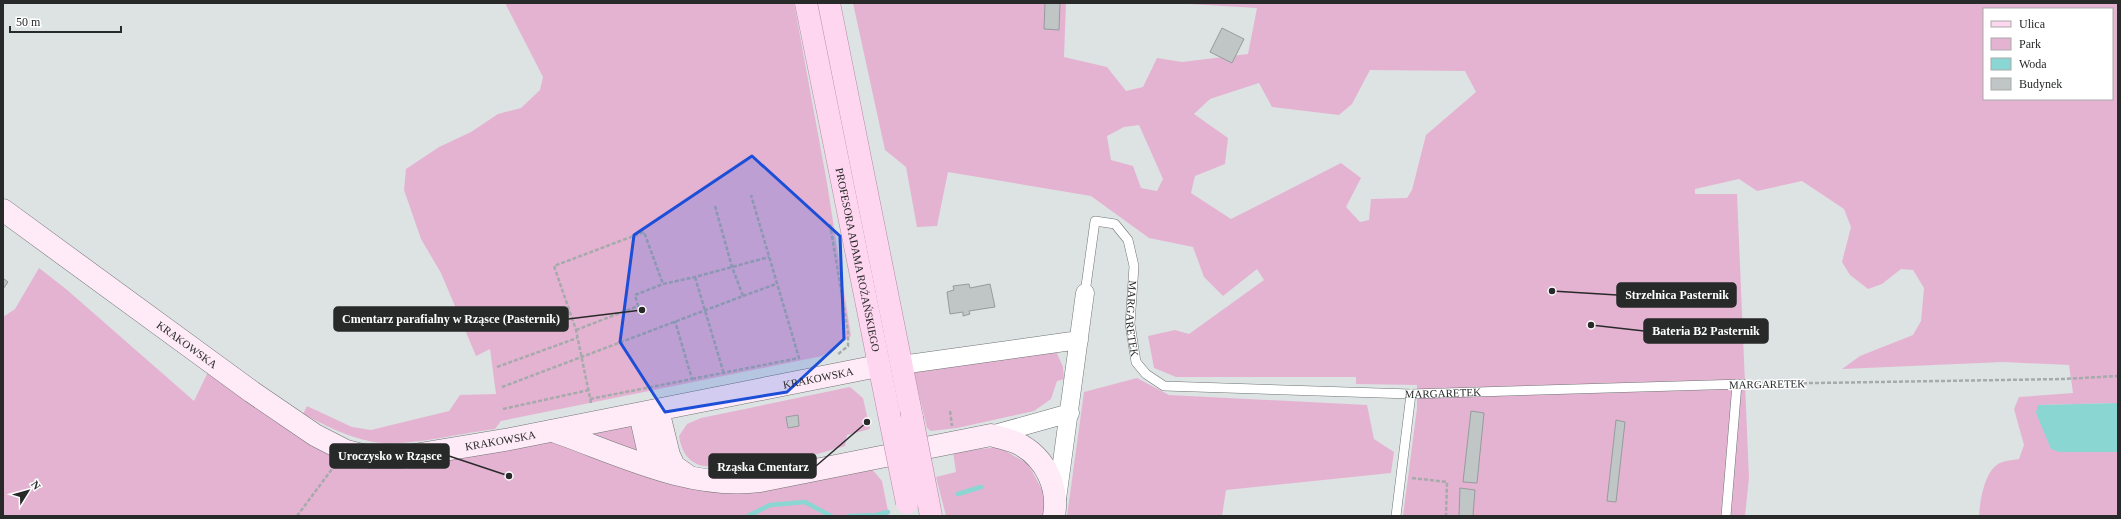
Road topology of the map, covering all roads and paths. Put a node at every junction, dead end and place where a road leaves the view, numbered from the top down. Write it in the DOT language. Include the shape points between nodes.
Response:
graph roads {
  1 [pos="806,3"];
  2 [pos="829,3"];
  3 [pos="752,195"];
  4 [pos="714,206"];
  5 [pos="3,210"];
  6 [pos="769,258"];
  7 [pos="732,267"];
  8 [pos="695,277"];
  9 [pos="663,284"];
  10 [pos="777,284"];
  11 [pos="1085,292"];
  12 [pos="743,296"];
  13 [pos="705,309"];
  14 [pos="675,321"];
  15 [pos="576,330"];
  16 [pos="577,338"];
  17 [pos="1079,340"];
  18 [pos="582,356"];
  19 [pos="901,365"];
  20 [pos="878,366"];
  21 [pos="497,367"];
  22 [pos="724,374"];
  23 [pos="2118,376"];
  24 [pos="692,379"];
  25 [pos="1740,384"];
  26 [pos="502,387"];
  27 [pos="589,390"];
  28 [pos="1411,394"];
  29 [pos="590,399"];
  30 [pos="591,403"];
  31 [pos="503,409"];
  32 [pos="950,411"];
  33 [pos="649,412"];
  34 [pos="1070,413"];
  35 [pos="552,430"];
  36 [pos="953,432"];
  37 [pos="991,435"];
  38 [pos="346,451"];
  39 [pos="657,468"];
  40 [pos="688,476"];
  41 [pos="1401,477"];
  42 [pos="930,508"];
  43 [pos="908,510"];
  44 [pos="1055,510"];
  45 [pos="297,516"];
  46 [pos="1396,516"];
  47 [pos="1446,516"];
  48 [pos="1726,516"];
  1 -- 20 [label="main road, PROFESORA ADAMA ROŻAŃSKIEGO"];
  2 -- 19 [label="main road, PROFESORA ADAMA ROŻAŃSKIEGO"];
  3 -- 6 [label="path"];
  4 -- 7 [label="path"];
  5 -- 38 [label="street, KRAKOWSKA" via="252,392 315,436"];
  6 -- 7 [label="path"];
  6 -- 10 [label="path"];
  7 -- 8 [label="path"];
  7 -- 12 [label="path"];
  8 -- 9 [label="path"];
  8 -- 13 [label="path"];
  9 -- 15 [label="path" via="635,295 638,306"];
  9 -- 15 [label="path" via="644,232 554,266"];
  10 -- 12 [label="path"];
  10 -- 22 [label="path" via="799,358"];
  11 -- 17 [label="street, MARGARETEK"];
  11 -- 28 [label="lane, MARGARETEK" via="1095,221 1115,224 1128,240 1134,266 1130,324 1136,362 1146,374 1164,386"];
  12 -- 13 [label="path"];
  13 -- 14 [label="path"];
  13 -- 22 [label="path"];
  14 -- 18 [label="path"];
  14 -- 24 [label="path"];
  15 -- 16 [label="path"];
  16 -- 18 [label="path"];
  16 -- 21 [label="path"];
  17 -- 19 [label="street"];
  17 -- 34 [label="street, MARGARETEK"];
  18 -- 26 [label="path"];
  18 -- 27 [label="path"];
  19 -- 42 [label="main road, PROFESORA ADAMA ROŻAŃSKIEGO, bridge"];
  20 -- 33 [label="street, KRAKOWSKA"];
  20 -- 43 [label="main road, PROFESORA ADAMA ROŻAŃSKIEGO, bridge"];
  22 -- 24 [label="path"];
  23 -- 25 [label="path, MARGARETEK"];
  24 -- 29 [label="path"];
  25 -- 28 [label="lane, MARGARETEK"];
  25 -- 48 [label="lane"];
  27 -- 29 [label="path"];
  27 -- 31 [label="path"];
  28 -- 41 [label="lane"];
  29 -- 30 [label="path"];
  32 -- 36 [label="path"];
  33 -- 35 [label="street, KRAKOWSKA"];
  33 -- 39 [label="street" via="649,454"];
  33 -- 40 [label="street" via="674,466"];
  34 -- 37 [label="street"];
  34 -- 44 [label="street, MARGARETEK"];
  35 -- 38 [label="street, KRAKOWSKA" via="397,458 370,457"];
  35 -- 39 [label="street"];
  37 -- 40 [label="street" via="760,481 725,482"];
  37 -- 44 [label="street" via="1020,445 1040,460 1048,472"];
  38 -- 45 [label="path"];
  39 -- 40 [label="street"];
  41 -- 46 [label="lane"];
  41 -- 47 [label="path" via="1447,482"];
}
